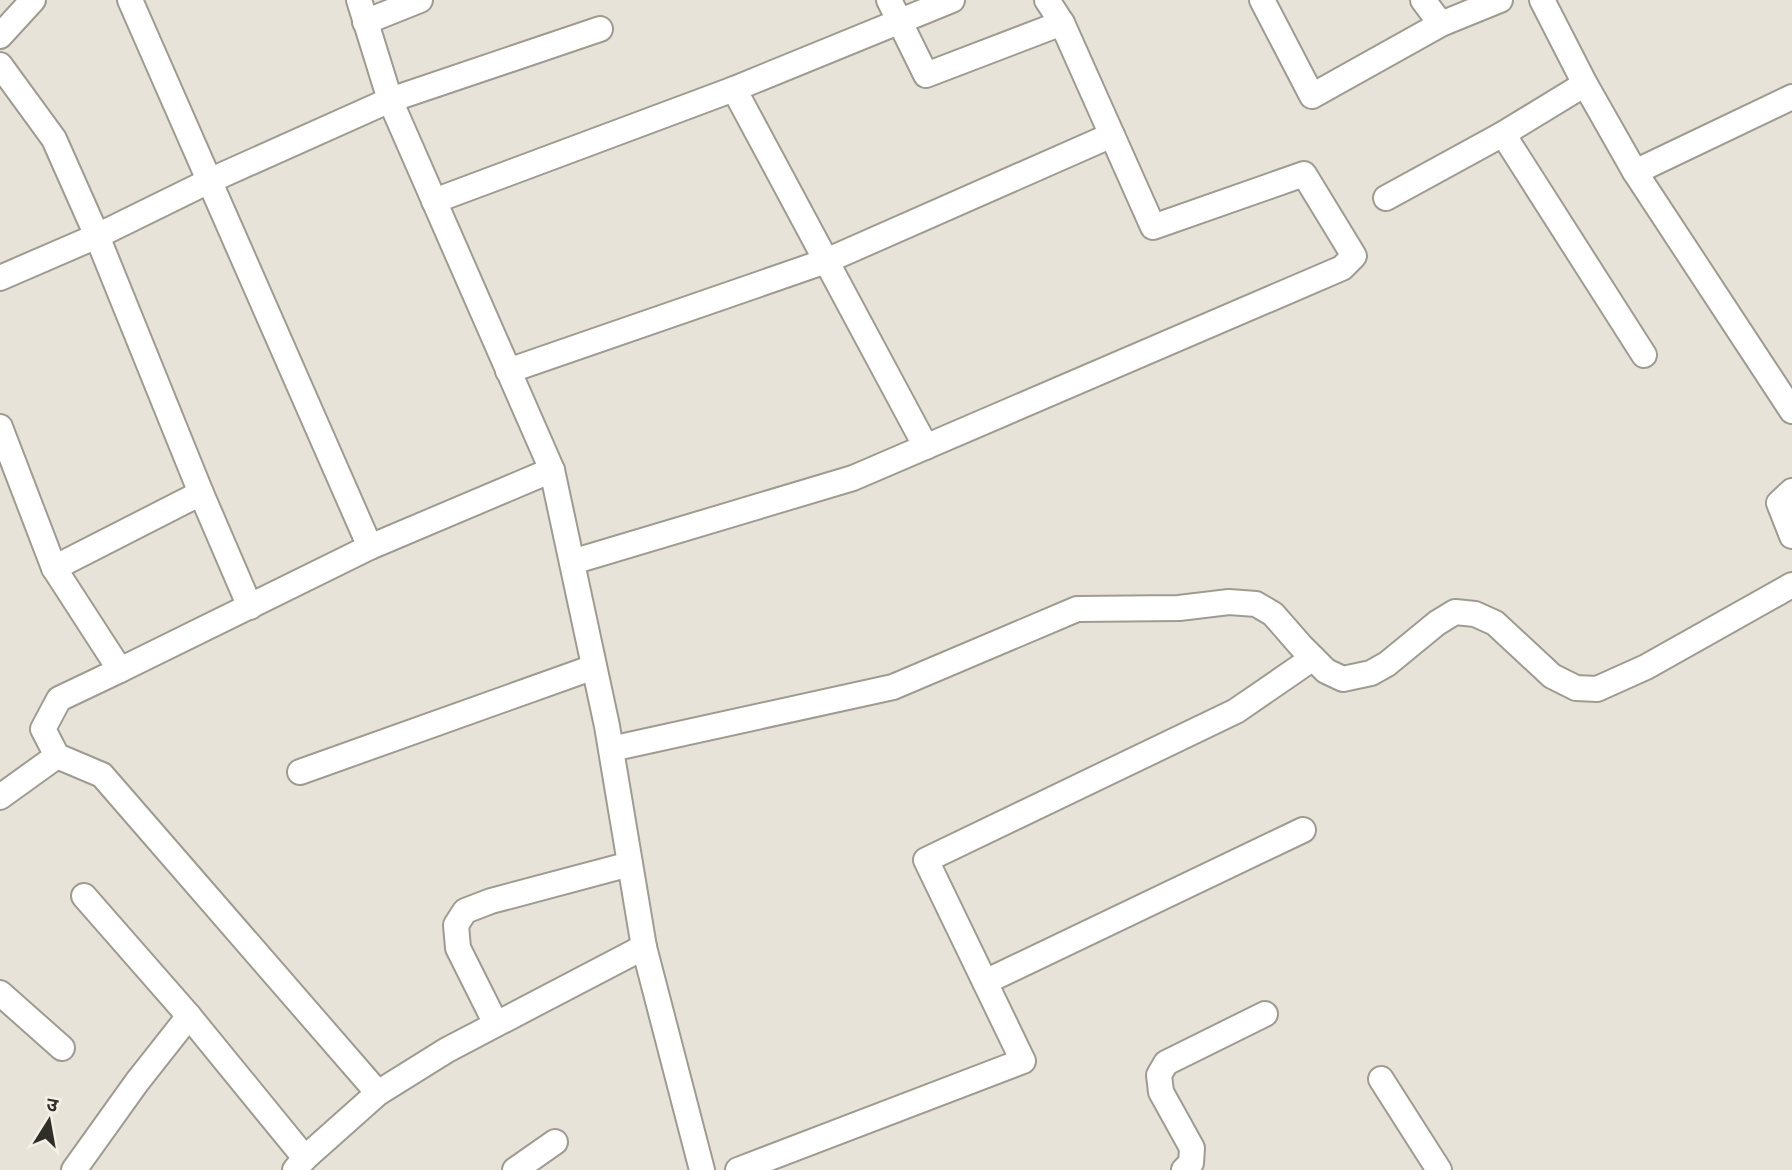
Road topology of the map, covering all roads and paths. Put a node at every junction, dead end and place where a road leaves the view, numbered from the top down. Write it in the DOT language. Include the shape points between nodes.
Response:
graph roads {
  1 [pos="130,0"];
  2 [pos="420,0"];
  3 [pos="952,0"];
  4 [pos="1047,0"];
  5 [pos="1262,0"];
  6 [pos="1423,0"];
  7 [pos="1500,0"];
  8 [pos="1542,0"];
  9 [pos="31,1"];
  10 [pos="894,10"];
  11 [pos="362,11"];
  12 [pos="1062,23"];
  13 [pos="1441,24"];
  14 [pos="600,29"];
  15 [pos="0,36"];
  16 [pos="0,65"];
  17 [pos="1585,84"];
  18 [pos="734,89"];
  19 [pos="1792,97"];
  20 [pos="390,100"];
  21 [pos="1503,134"];
  22 [pos="1112,135"];
  23 [pos="1635,172"];
  24 [pos="209,181"];
  25 [pos="1386,198"];
  26 [pos="434,201"];
  27 [pos="97,236"];
  28 [pos="827,261"];
  29 [pos="0,278"];
  30 [pos="1644,355"];
  31 [pos="508,371"];
  32 [pos="1792,411"];
  33 [pos="0,427"];
  34 [pos="926,447"];
  35 [pos="552,470"];
  36 [pos="1792,491"];
  37 [pos="201,493"];
  38 [pos="1792,536"];
  39 [pos="370,547"];
  40 [pos="572,562"];
  41 [pos="54,568"];
  42 [pos="1792,585"];
  43 [pos="250,607"];
  44 [pos="1313,658"];
  45 [pos="594,667"];
  46 [pos="120,670"];
  47 [pos="611,750"];
  48 [pos="57,756"];
  49 [pos="300,772"];
  50 [pos="0,797"];
  51 [pos="1303,830"];
  52 [pos="630,864"];
  53 [pos="84,897"];
  54 [pos="644,947"];
  55 [pos="985,982"];
  56 [pos="2,1001"];
  57 [pos="1265,1014"];
  58 [pos="188,1016"];
  59 [pos="496,1024"];
  60 [pos="62,1048"];
  61 [pos="1381,1079"];
  62 [pos="378,1093"];
  63 [pos="555,1142"];
  64 [pos="300,1164"];
  65 [pos="74,1170"];
  66 [pos="515,1170"];
  67 [pos="702,1170"];
  68 [pos="738,1170"];
  69 [pos="1184,1170"];
  70 [pos="1439,1170"];
  1 -- 24 [label="street"];
  2 -- 11 [label="street"];
  3 -- 10 [label="street"];
  4 -- 12 [label="street"];
  5 -- 13 [label="street" via="1312,96"];
  6 -- 13 [label="street"];
  7 -- 13 [label="street"];
  8 -- 17 [label="street"];
  9 -- 15 [label="street"];
  10 -- 12 [label="street" via="926,75"];
  10 -- 18 [label="street"];
  11 -- 20 [label="street"];
  12 -- 22 [label="street"];
  14 -- 20 [label="street"];
  16 -- 27 [label="street" via="54,139"];
  17 -- 21 [label="street"];
  17 -- 23 [label="street"];
  18 -- 26 [label="street"];
  18 -- 28 [label="street"];
  19 -- 23 [label="street"];
  20 -- 24 [label="street"];
  20 -- 26 [label="street"];
  21 -- 25 [label="street"];
  21 -- 30 [label="street"];
  22 -- 28 [label="street"];
  22 -- 34 [label="street" via="1153,227 1304,174 1354,256 1342,268"];
  23 -- 32 [label="street"];
  24 -- 27 [label="street"];
  24 -- 39 [label="street"];
  26 -- 31 [label="street"];
  27 -- 29 [label="street"];
  27 -- 37 [label="street"];
  28 -- 31 [label="street"];
  28 -- 34 [label="street"];
  31 -- 35 [label="street"];
  33 -- 41 [label="street"];
  34 -- 40 [label="street" via="853,478"];
  35 -- 39 [label="street"];
  35 -- 40 [label="street"];
  36 -- 38 [label="street" via="1779,503"];
  37 -- 41 [label="street"];
  37 -- 43 [label="street"];
  39 -- 43 [label="street"];
  40 -- 45 [label="street"];
  41 -- 46 [label="street"];
  42 -- 44 [label="street" via="1646,667 1597,689 1576,688 1552,676 1495,623 1475,614 1455,612 1371,673 1343,680"];
  43 -- 46 [label="street"];
  44 -- 47 [label="street" via="1273,614 1256,604 1077,609 893,687"];
  44 -- 55 [label="street" via="1236,711 926,860"];
  45 -- 47 [label="street"];
  45 -- 49 [label="street"];
  46 -- 48 [label="street" via="59,699 43,729"];
  47 -- 52 [label="street"];
  48 -- 50 [label="street"];
  48 -- 62 [label="street" via="103,775"];
  51 -- 55 [label="street"];
  52 -- 54 [label="street"];
  52 -- 59 [label="street" via="465,911 456,925 458,948"];
  53 -- 58 [label="street"];
  54 -- 59 [label="street"];
  54 -- 67 [label="street"];
  55 -- 68 [label="street" via="1023,1061"];
  56 -- 60 [label="street"];
  57 -- 69 [label="street" via="1166,1063 1159,1075 1161,1092 1192,1148 1191,1163"];
  58 -- 64 [label="street"];
  58 -- 65 [label="street"];
  59 -- 62 [label="street"];
  61 -- 70 [label="street"];
  62 -- 64 [label="street"];
  63 -- 66 [label="street"];
}
